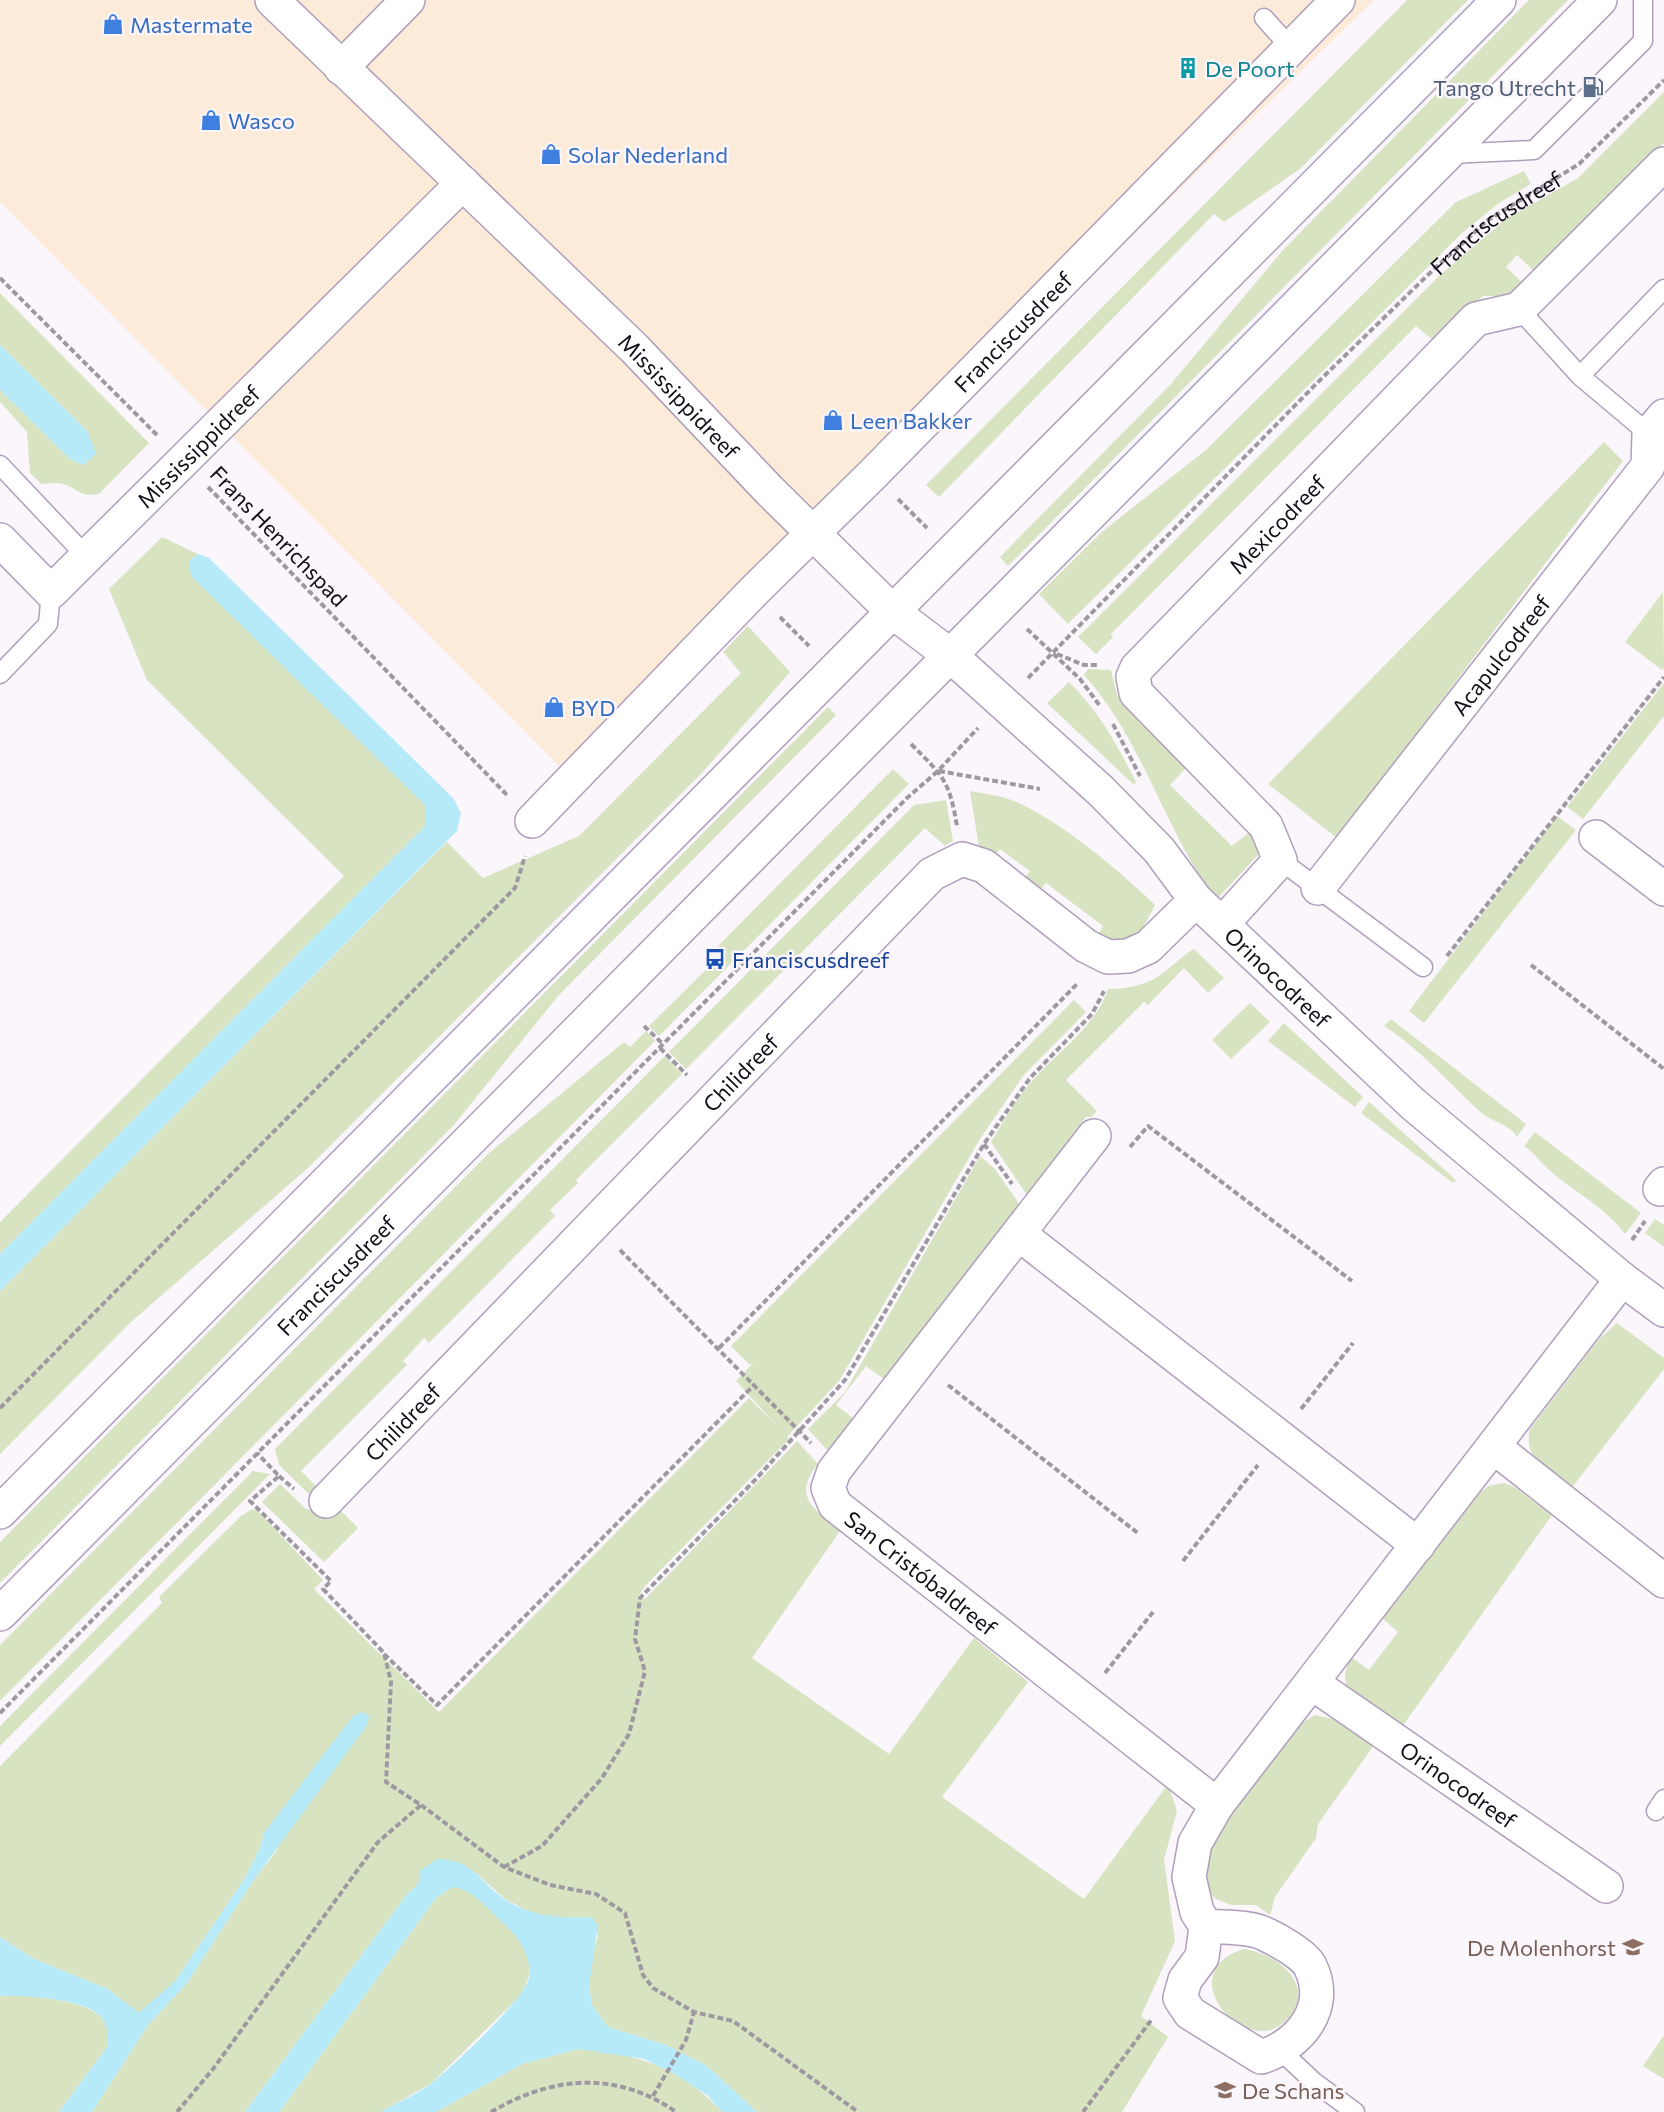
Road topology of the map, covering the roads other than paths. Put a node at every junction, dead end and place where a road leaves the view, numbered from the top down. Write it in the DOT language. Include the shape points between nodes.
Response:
graph roads {
  1 [pos="272,0"];
  2 [pos="408,0"];
  3 [pos="1338,0"];
  4 [pos="1499,0"];
  5 [pos="1600,0"];
  6 [pos="1643,0"];
  7 [pos="1264,18"];
  8 [pos="1291,48"];
  9 [pos="341,68"];
  10 [pos="1447,154"];
  11 [pos="1664,164"];
  12 [pos="463,183"];
  13 [pos="1664,290"];
  14 [pos="1519,309"];
  15 [pos="1580,376"];
  16 [pos="1656,425"];
  17 [pos="0,465"];
  18 [pos="814,533"];
  19 [pos="0,540"];
  20 [pos="87,557"];
  21 [pos="51,592"];
  22 [pos="893,612"];
  23 [pos="951,656"];
  24 [pos="0,674"];
  25 [pos="532,821"];
  26 [pos="1596,837"];
  27 [pos="1280,860"];
  28 [pos="1318,888"];
  29 [pos="1664,889"];
  30 [pos="1196,900"];
  31 [pos="1222,924"];
  32 [pos="1423,967"];
  33 [pos="1094,1136"];
  34 [pos="1026,1224"];
  35 [pos="1622,1279"];
  36 [pos="1664,1310"];
  37 [pos="1494,1447"];
  38 [pos="326,1501"];
  39 [pos="0,1512"];
  40 [pos="1418,1545"];
  41 [pos="1664,1581"];
  42 [pos="0,1614"];
  43 [pos="1312,1683"];
  44 [pos="1217,1804"];
  45 [pos="1606,1886"];
  46 [pos="1206,1926"];
  47 [pos="1281,2051"];
  48 [pos="1355,2112"];
  1 -- 9 [label="street, Mississippidreef"];
  2 -- 9 [label="street"];
  3 -- 8 [label="street, Franciscusdreef"];
  4 -- 22 [label="street"];
  5 -- 10 [label="street, Franciscusdreef"];
  6 -- 10 [label="lane" via="1642,41 1533,150"];
  7 -- 8 [label="lane"];
  8 -- 18 [label="street, Franciscusdreef"];
  9 -- 12 [label="street, Mississippidreef"];
  10 -- 23 [label="street, Franciscusdreef"];
  11 -- 14 [label="street"];
  12 -- 18 [label="street, Mississippidreef" via="635,349"];
  12 -- 20 [label="street, Mississippidreef"];
  13 -- 15 [label="lane"];
  14 -- 15 [label="lane"];
  14 -- 27 [label="street, Mexicodreef" via="1476,319 1137,668 1133,677 1136,693 1266,826"];
  15 -- 16 [label="lane"];
  16 -- 28 [label="street, Acapulcodreef" via="1648,466"];
  17 -- 20 [label="lane"];
  18 -- 22 [label="street, Mississippidreef"];
  18 -- 25 [label="street, Franciscusdreef"];
  19 -- 21 [label="street"];
  20 -- 21 [label="street, Mississippidreef"];
  21 -- 24 [label="lane" via="48,624"];
  22 -- 23 [label="street"];
  22 -- 39 [label="street"];
  23 -- 30 [label="street, Orinocodreef" via="1101,791 1159,850"];
  23 -- 42 [label="street, Franciscusdreef"];
  26 -- 29 [label="street"];
  27 -- 28 [label="lane"];
  27 -- 31 [label="street"];
  28 -- 32 [label="lane"];
  30 -- 31 [label="street, Orinocodreef"];
  30 -- 38 [label="street, Chilidreef" via="1148,948 1108,968 1086,946 984,866 962,859 932,874"];
  31 -- 35 [label="street, Orinocodreef" via="1413,1104"];
  33 -- 34 [label="street"];
  34 -- 40 [label="street"];
  34 -- 44 [label="street, San Cristóbaldreef" via="834,1471 828,1488 835,1505"];
  35 -- 36 [label="street, Orinocodreef"];
  35 -- 37 [label="street"];
  37 -- 40 [label="street"];
  37 -- 41 [label="street"];
  40 -- 43 [label="street"];
  43 -- 44 [label="street"];
  43 -- 45 [label="street, Orinocodreef"];
  44 -- 46 [label="street" via="1195,1843 1189,1877 1197,1912"];
  46 -- 47 [label="street" via="1202,1957 1185,1980 1180,1998 1190,2013 1261,2058"];
  46 -- 47 [label="street" via="1262,1932 1310,1964 1315,1987 1314,2015"];
  47 -- 48 [label="lane"];
}
